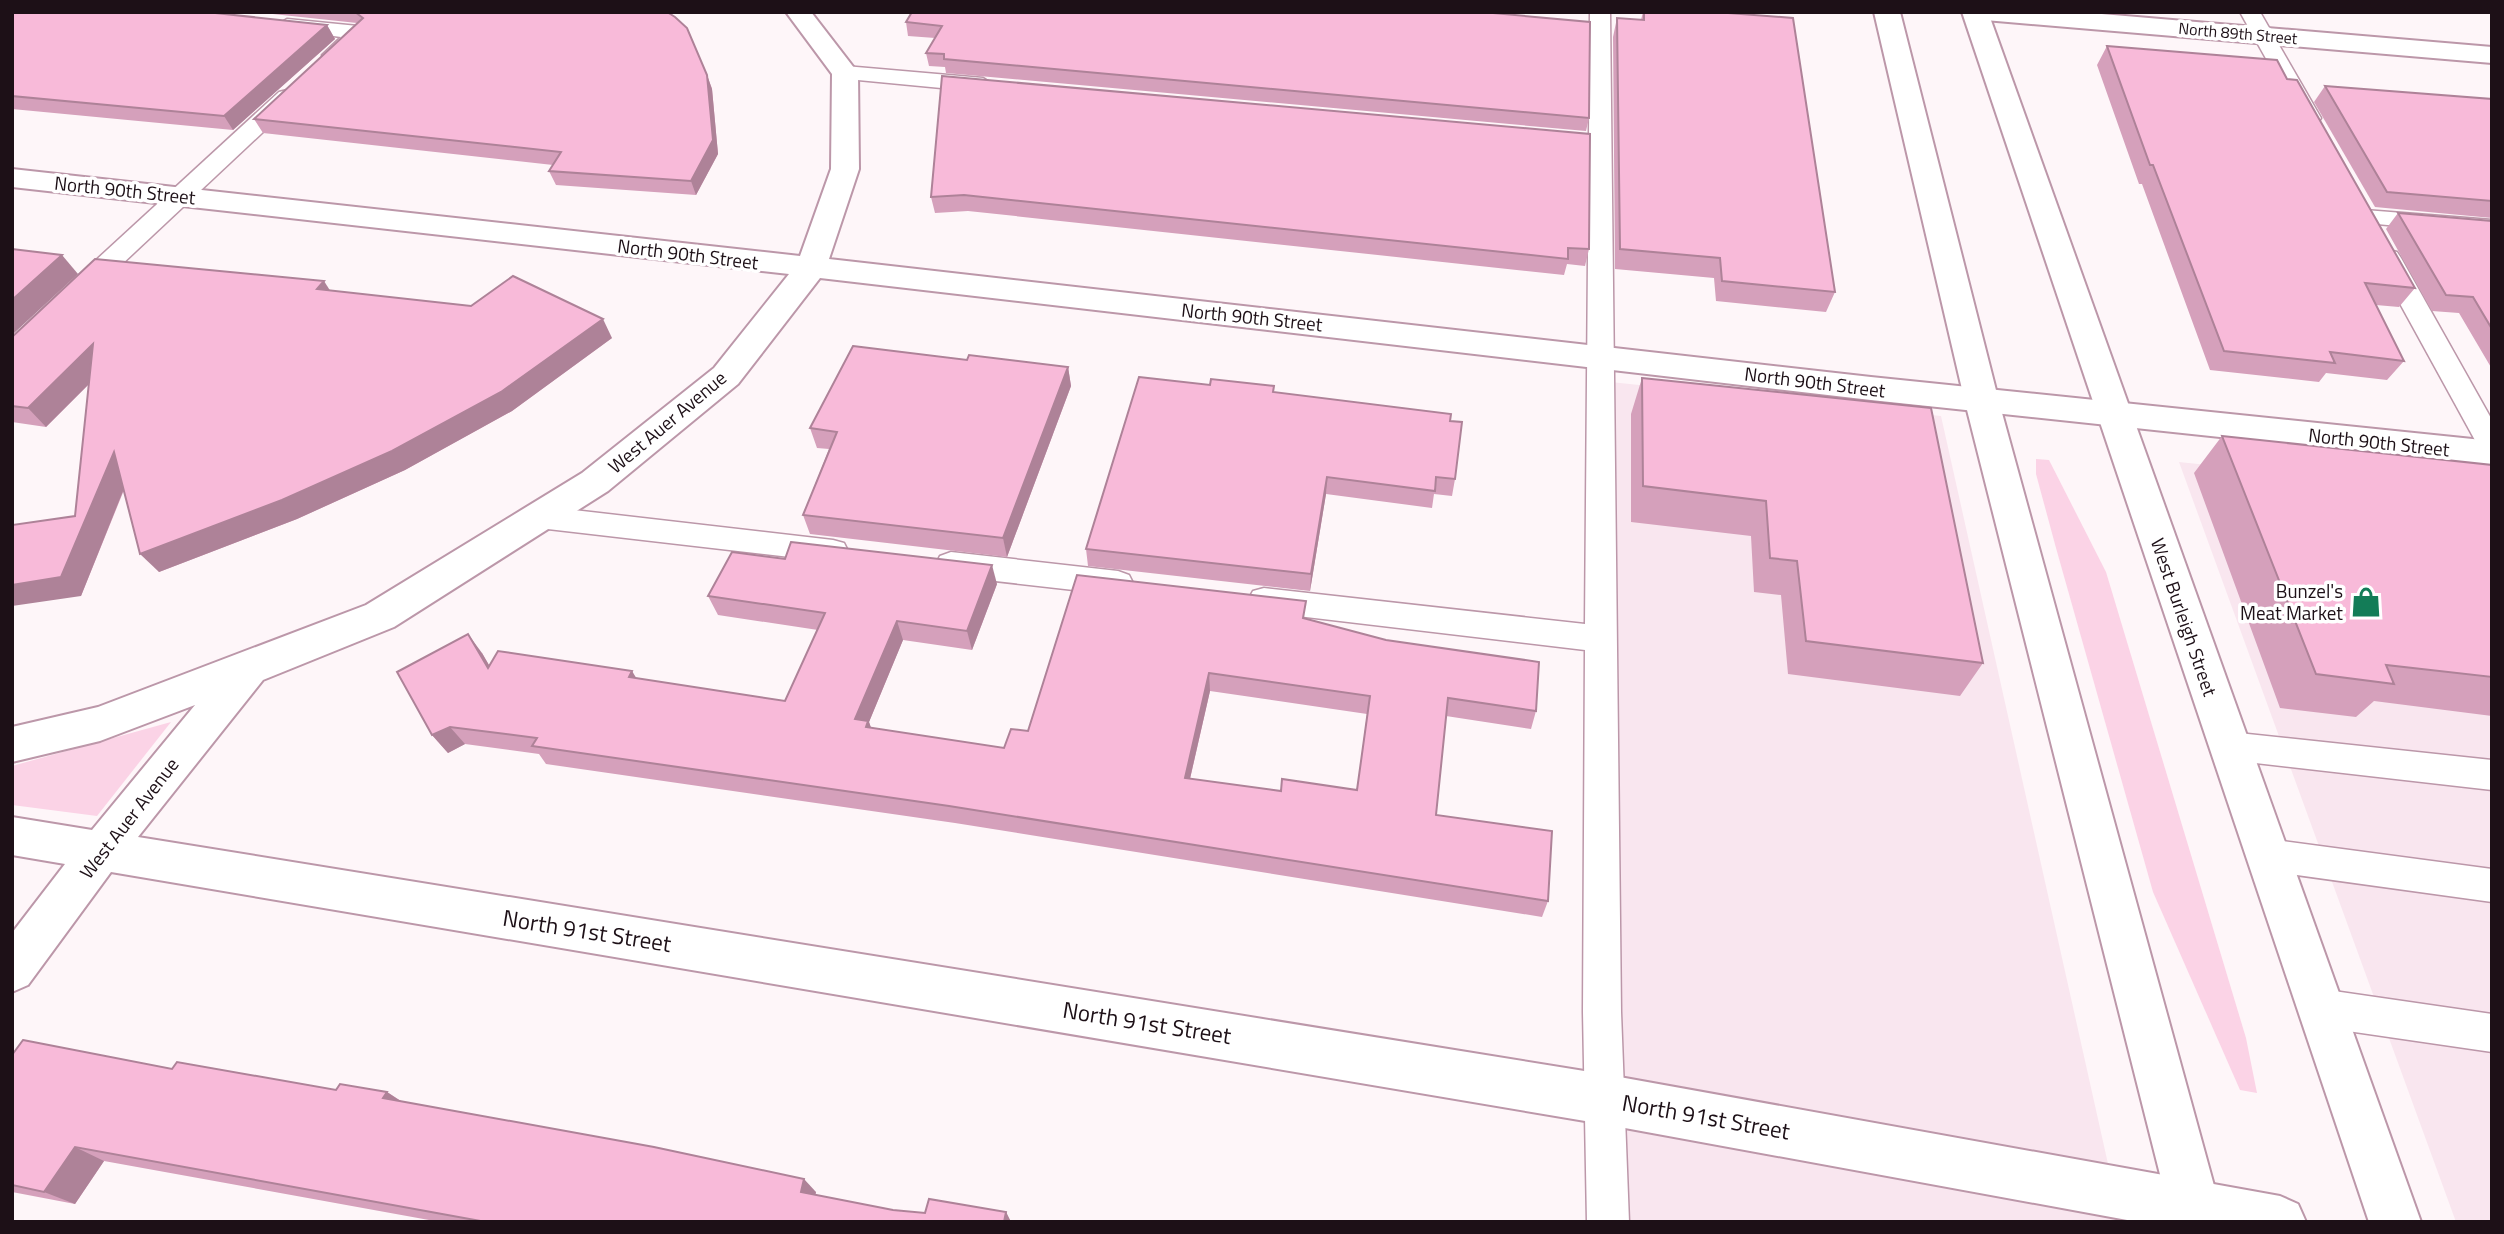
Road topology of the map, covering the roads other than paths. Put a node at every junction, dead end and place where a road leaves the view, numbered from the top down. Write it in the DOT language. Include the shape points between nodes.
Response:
graph roads {
  1 [pos="798,12"];
  2 [pos="1600,12"];
  3 [pos="1887,12"];
  4 [pos="1975,12"];
  5 [pos="1984,12"];
  6 [pos="2250,12"];
  7 [pos="261,22"];
  8 [pos="2264,36"];
  9 [pos="2492,55"];
  10 [pos="845,73"];
  11 [pos="1008,88"];
  12 [pos="2320,135"];
  13 [pos="12,178"];
  14 [pos="2352,193"];
  15 [pos="178,196"];
  16 [pos="2365,217"];
  17 [pos="2492,229"];
  18 [pos="811,268"];
  19 [pos="62,307"];
  20 [pos="1600,355"];
  21 [pos="1982,402"];
  22 [pos="2115,416"];
  23 [pos="2492,446"];
  24 [pos="2492,454"];
  25 [pos="539,517"];
  26 [pos="855,554"];
  27 [pos="924,561"];
  28 [pos="1145,587"];
  29 [pos="1242,598"];
  30 [pos="1601,639"];
  31 [pos="249,669"];
  32 [pos="12,746"];
  33 [pos="2229,746"];
  34 [pos="2492,775"];
  35 [pos="12,836"];
  36 [pos="102,850"];
  37 [pos="2267,855"];
  38 [pos="2492,886"];
  39 [pos="12,970"];
  40 [pos="2320,1008"];
  41 [pos="2492,1033"];
  42 [pos="1603,1099"];
  43 [pos="2196,1214"];
  44 [pos="1608,1222"];
  45 [pos="2280,1222"];
  46 [pos="2395,1222"];
  1 -- 10 [label="street"];
  2 -- 20 [label="lane" via="1586,140"];
  3 -- 21 [label="street"];
  4 -- 22 [label="street, West Burleigh Street"];
  5 -- 8 [label="street, North 89th Street"];
  6 -- 8 [label="lane"];
  7 -- 15 [label="lane" via="358,32"];
  8 -- 9 [label="street, North 89th Street"];
  8 -- 12 [label="lane"];
  10 -- 11 [label="lane"];
  10 -- 18 [label="street, West Auer Avenue" via="845,169"];
  13 -- 15 [label="street, North 90th Street"];
  14 -- 16 [label="lane"];
  15 -- 18 [label="street, North 90th Street"];
  15 -- 19 [label="lane"];
  16 -- 17 [label="lane"];
  16 -- 23 [label="lane"];
  18 -- 20 [label="street, North 90th Street"];
  18 -- 25 [label="street, West Auer Avenue" via="726,376 595,482"];
  20 -- 21 [label="street, North 90th Street"];
  20 -- 30 [label="lane"];
  21 -- 22 [label="street, North 90th Street"];
  21 -- 43 [label="street"];
  22 -- 24 [label="street, North 90th Street"];
  22 -- 33 [label="street, West Burleigh Street"];
  25 -- 26 [label="lane"];
  25 -- 31 [label="street, West Auer Avenue" via="380,616"];
  27 -- 28 [label="lane"];
  29 -- 30 [label="lane"];
  30 -- 42 [label="lane"];
  31 -- 32 [label="street, West Auer Avenue" via="100,724"];
  31 -- 36 [label="street, West Auer Avenue"];
  33 -- 34 [label="lane"];
  33 -- 37 [label="street, West Burleigh Street"];
  35 -- 36 [label="street, North 91st Street"];
  36 -- 39 [label="street, West Auer Avenue"];
  36 -- 42 [label="street, North 91st Street"];
  37 -- 38 [label="lane"];
  37 -- 40 [label="street, West Burleigh Street"];
  40 -- 41 [label="lane"];
  40 -- 46 [label="street, West Burleigh Street"];
  42 -- 43 [label="street, North 91st Street"];
  42 -- 44 [label="lane"];
  43 -- 45 [label="street, North 91st Street"];
}
